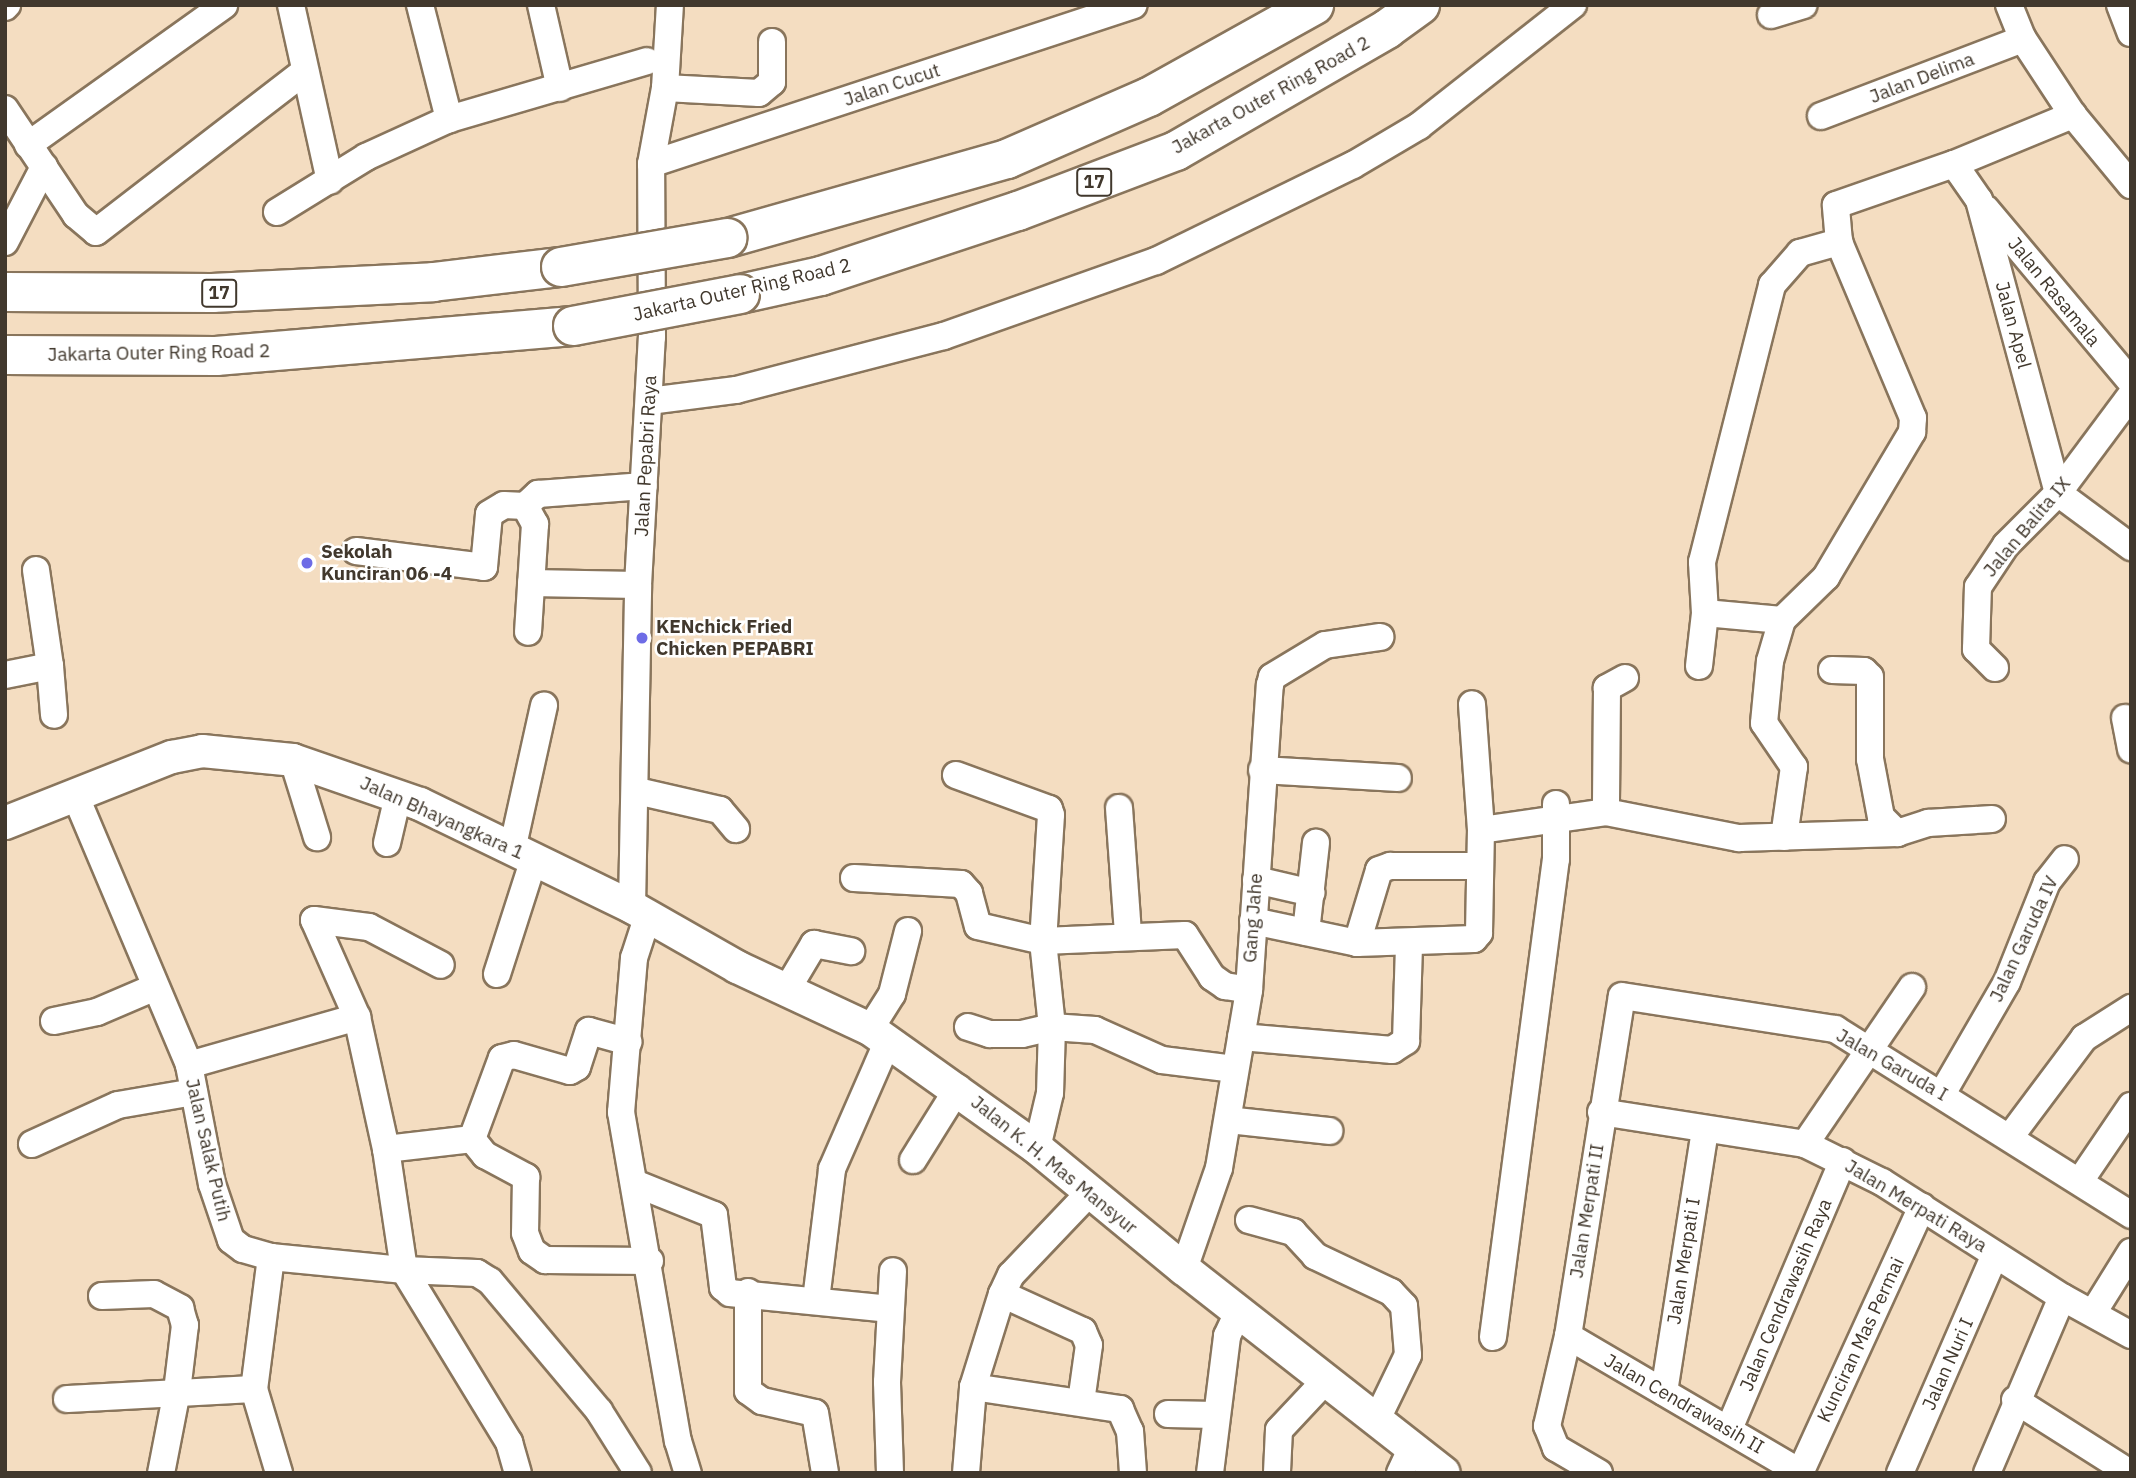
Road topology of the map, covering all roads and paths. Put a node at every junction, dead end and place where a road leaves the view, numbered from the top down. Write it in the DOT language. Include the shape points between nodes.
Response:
graph roads {
  1 [pos="224,5"];
  2 [pos="291,5"];
  3 [pos="420,5"];
  4 [pos="541,5"];
  5 [pos="670,5"];
  6 [pos="1134,5"];
  7 [pos="1314,5"];
  8 [pos="1420,5"];
  9 [pos="1573,5"];
  10 [pos="1803,5"];
  11 [pos="2009,5"];
  12 [pos="2120,5"];
  13 [pos="1771,15"];
  14 [pos="2131,33"];
  15 [pos="2023,39"];
  16 [pos="772,42"];
  17 [pos="647,61"];
  18 [pos="305,71"];
  19 [pos="560,88"];
  20 [pos="665,88"];
  21 [pos="5,109"];
  22 [pos="2073,115"];
  23 [pos="1821,116"];
  24 [pos="449,119"];
  25 [pos="28,145"];
  26 [pos="650,164"];
  27 [pos="1954,164"];
  28 [pos="44,167"];
  29 [pos="330,181"];
  30 [pos="2131,185"];
  31 [pos="1979,200"];
  32 [pos="276,212"];
  33 [pos="5,242"];
  34 [pos="1839,242"];
  35 [pos="5,292"];
  36 [pos="5,355"];
  37 [pos="2131,382"];
  38 [pos="2131,395"];
  39 [pos="649,401"];
  40 [pos="644,485"];
  41 [pos="2058,493"];
  42 [pos="526,506"];
  43 [pos="2131,547"];
  44 [pos="356,551"];
  45 [pos="36,570"];
  46 [pos="531,583"];
  47 [pos="638,585"];
  48 [pos="1705,613"];
  49 [pos="1783,620"];
  50 [pos="528,632"];
  51 [pos="1380,637"];
  52 [pos="50,666"];
  53 [pos="1699,666"];
  54 [pos="1995,668"];
  55 [pos="1832,670"];
  56 [pos="5,675"];
  57 [pos="1625,678"];
  58 [pos="1472,704"];
  59 [pos="544,706"];
  60 [pos="54,715"];
  61 [pos="2126,718"];
  62 [pos="2131,749"];
  63 [pos="293,760"];
  64 [pos="1262,770"];
  65 [pos="956,775"];
  66 [pos="1398,778"];
  67 [pos="637,791"];
  68 [pos="398,796"];
  69 [pos="76,797"];
  70 [pos="1119,808"];
  71 [pos="1556,812"];
  72 [pos="1606,812"];
  73 [pos="1992,819"];
  74 [pos="5,823"];
  75 [pos="736,829"];
  76 [pos="1481,831"];
  77 [pos="1897,834"];
  78 [pos="317,837"];
  79 [pos="1784,837"];
  80 [pos="387,843"];
  81 [pos="1316,843"];
  82 [pos="523,855"];
  83 [pos="2065,859"];
  84 [pos="1480,866"];
  85 [pos="854,878"];
  86 [pos="1256,880"];
  87 [pos="1312,893"];
  88 [pos="640,913"];
  89 [pos="1252,921"];
  90 [pos="908,931"];
  91 [pos="1306,932"];
  92 [pos="1128,935"];
  93 [pos="1043,941"];
  94 [pos="1357,943"];
  95 [pos="1409,945"];
  96 [pos="851,951"];
  97 [pos="441,965"];
  98 [pos="497,974"];
  99 [pos="1912,987"];
  100 [pos="153,988"];
  101 [pos="1249,990"];
  102 [pos="786,991"];
  103 [pos="1622,996"];
  104 [pos="2131,1008"];
  105 [pos="357,1017"];
  106 [pos="54,1021"];
  107 [pos="968,1027"];
  108 [pos="1052,1027"];
  109 [pos="879,1035"];
  110 [pos="1241,1037"];
  111 [pos="629,1042"];
  112 [pos="1870,1047"];
  113 [pos="189,1065"];
  114 [pos="1234,1069"];
  115 [pos="958,1088"];
  116 [pos="194,1092"];
  117 [pos="1942,1094"];
  118 [pos="2131,1105"];
  119 [pos="1601,1112"];
  120 [pos="1228,1120"];
  121 [pos="1705,1129"];
  122 [pos="1329,1131"];
  123 [pos="2010,1137"];
  124 [pos="472,1139"];
  125 [pos="32,1144"];
  126 [pos="1805,1144"];
  127 [pos="1037,1147"];
  128 [pos="386,1149"];
  129 [pos="913,1160"];
  130 [pos="1843,1161"];
  131 [pos="2080,1181"];
  132 [pos="637,1184"];
  133 [pos="1090,1192"];
  134 [pos="1922,1207"];
  135 [pos="2131,1215"];
  136 [pos="1249,1220"];
  137 [pos="2131,1252"];
  138 [pos="1995,1255"];
  139 [pos="271,1257"];
  140 [pos="650,1261"];
  141 [pos="1184,1269"];
  142 [pos="404,1270"];
  143 [pos="893,1271"];
  144 [pos="748,1292"];
  145 [pos="1002,1294"];
  146 [pos="102,1296"];
  147 [pos="2062,1297"];
  148 [pos="816,1300"];
  149 [pos="890,1309"];
  150 [pos="1238,1312"];
  151 [pos="2093,1313"];
  152 [pos="2131,1335"];
  153 [pos="1568,1336"];
  154 [pos="1493,1337"];
  155 [pos="1326,1380"];
  156 [pos="973,1387"];
  157 [pos="254,1389"];
  158 [pos="177,1391"];
  159 [pos="1664,1392"];
  160 [pos="67,1399"];
  161 [pos="2015,1400"];
  162 [pos="1081,1402"];
  163 [pos="1168,1414"];
  164 [pos="1216,1415"];
  165 [pos="1377,1419"];
  166 [pos="1729,1429"];
  167 [pos="1406,1460"];
  168 [pos="1276,1472"];
  169 [pos="161,1473"];
  170 [pos="279,1473"];
  171 [pos="518,1473"];
  172 [pos="638,1473"];
  173 [pos="688,1473"];
  174 [pos="825,1473"];
  175 [pos="890,1473"];
  176 [pos="966,1473"];
  177 [pos="1133,1473"];
  178 [pos="1210,1473"];
  179 [pos="1444,1473"];
  180 [pos="1599,1473"];
  181 [pos="1800,1473"];
  182 [pos="1900,1473"];
  183 [pos="1987,1473"];
  184 [pos="2130,1473"];
  1 -- 25 [label="street"];
  2 -- 18 [label="street"];
  3 -- 24 [label="street"];
  4 -- 19 [label="street"];
  5 -- 20 [label="street, Jalan Pepabri Raya"];
  6 -- 26 [label="street, Jalan Cucut"];
  7 -- 35 [label="highway, 17, bridge" via="1149,97 1007,159 728,238 561,267 433,282 212,293"];
  8 -- 36 [label="highway, Jakarta Outer Ring Road 2 / 17, bridge" via="1387,29 1176,150 1018,211 821,276 573,326 216,356"];
  9 -- 39 [label="street" via="1419,125 1353,165 1156,261 944,336 736,390"];
  10 -- 13 [label="street"];
  11 -- 15 [label="street"];
  12 -- 14 [label="street"];
  15 -- 22 [label="street"];
  15 -- 23 [label="street, Jalan Delima"];
  16 -- 20 [label="street" via="772,82 759,93"];
  17 -- 19 [label="street"];
  18 -- 28 [label="street" via="102,231 92,232 85,226"];
  18 -- 29 [label="street"];
  19 -- 24 [label="street"];
  20 -- 26 [label="street, Jalan Pepabri Raya"];
  21 -- 25 [label="street"];
  22 -- 27 [label="street"];
  22 -- 30 [label="street"];
  24 -- 29 [label="street" via="384,148"];
  25 -- 28 [label="street"];
  26 -- 39 [label="street, Jalan Pepabri Raya"];
  27 -- 31 [label="street, Jalan Apel"];
  27 -- 34 [label="street" via="1836,205"];
  28 -- 33 [label="street"];
  29 -- 32 [label="street"];
  31 -- 37 [label="street, Jalan Rasamala"];
  31 -- 41 [label="street, Jalan Apel"];
  34 -- 48 [label="street" via="1800,253 1772,285 1702,562"];
  34 -- 49 [label="street" via="1910,406 1912,432 1826,577"];
  38 -- 41 [label="street, Jalan Balita IX"];
  39 -- 40 [label="street, Jalan Pepabri Raya"];
  40 -- 42 [label="street" via="538,494"];
  40 -- 47 [label="street, Jalan Pepabri Raya"];
  41 -- 43 [label="street"];
  41 -- 54 [label="street, Jalan Balita IX" via="2006,545 1978,587 1976,649"];
  42 -- 44 [label="street" via="504,505 489,514 484,567"];
  42 -- 46 [label="street" via="535,524"];
  45 -- 52 [label="street"];
  46 -- 47 [label="street"];
  46 -- 50 [label="street"];
  47 -- 67 [label="street, Jalan Pepabri Raya"];
  48 -- 49 [label="street"];
  48 -- 53 [label="street"];
  49 -- 79 [label="street" via="1770,661 1764,723 1794,767"];
  51 -- 64 [label="street, Gang Jahe" via="1325,645 1272,677"];
  52 -- 56 [label="street"];
  52 -- 60 [label="street"];
  55 -- 77 [label="street" via="1864,671 1870,677 1870,759 1881,817"];
  57 -- 72 [label="street" via="1607,688"];
  58 -- 76 [label="street"];
  59 -- 82 [label="street"];
  61 -- 62 [label="street"];
  63 -- 68 [label="street, Jalan Bhayangkara 1"];
  63 -- 69 [label="street, Jalan Bhayangkara 1" via="202,751 172,757"];
  63 -- 78 [label="street"];
  64 -- 66 [label="street"];
  64 -- 86 [label="street, Gang Jahe"];
  65 -- 93 [label="street" via="1049,809"];
  67 -- 75 [label="street" via="719,810"];
  67 -- 88 [label="street, Jalan Pepabri Raya"];
  68 -- 80 [label="street"];
  68 -- 82 [label="street, Jalan Bhayangkara 1"];
  69 -- 74 [label="street, Jalan Bhayangkara 1"];
  69 -- 100 [label="street, Jalan Salak Putih"];
  70 -- 92 [label="street"];
  71 -- 72 [label="street"];
  71 -- 76 [label="street"];
  71 -- 154 [label="street" via="1556,859"];
  72 -- 79 [label="street" via="1739,838"];
  73 -- 77 [label="street" via="1928,823"];
  76 -- 84 [label="street"];
  77 -- 79 [label="street"];
  81 -- 87 [label="street"];
  82 -- 88 [label="street, Jalan Bhayangkara 1"];
  82 -- 98 [label="street"];
  83 -- 117 [label="street, Jalan Garuda IV" via="2047,882 2007,982"];
  84 -- 94 [label="street" via="1390,866 1379,870"];
  84 -- 95 [label="street" via="1479,933 1474,939"];
  85 -- 93 [label="street" via="961,884 969,893 978,926"];
  86 -- 87 [label="street"];
  86 -- 89 [label="street, Gang Jahe"];
  87 -- 91 [label="street"];
  88 -- 102 [label="street, Jalan K. H. Mas Mansyur"];
  88 -- 111 [label="street, Jalan Pepabri Raya"];
  89 -- 91 [label="street"];
  89 -- 101 [label="street, Gang Jahe"];
  90 -- 109 [label="street"];
  91 -- 94 [label="street"];
  92 -- 93 [label="street"];
  92 -- 101 [label="street" via="1185,935 1212,977 1225,986"];
  93 -- 108 [label="street"];
  94 -- 95 [label="street"];
  95 -- 110 [label="street" via="1406,1041 1392,1050"];
  96 -- 102 [label="street" via="814,944"];
  97 -- 105 [label="street" via="369,928 314,920"];
  99 -- 112 [label="street"];
  100 -- 106 [label="street" via="97,1012"];
  100 -- 113 [label="street, Jalan Salak Putih"];
  101 -- 110 [label="street, Gang Jahe"];
  102 -- 109 [label="street, Jalan K. H. Mas Mansyur"];
  103 -- 112 [label="street, Jalan Garuda I" via="1835,1029"];
  103 -- 119 [label="street, Jalan Merpati II"];
  104 -- 123 [label="street" via="2084,1038"];
  105 -- 113 [label="street"];
  105 -- 128 [label="street"];
  107 -- 108 [label="street" via="990,1034 1022,1034"];
  108 -- 114 [label="street" via="1095,1030 1162,1060"];
  108 -- 127 [label="street" via="1050,1093"];
  109 -- 115 [label="street, Jalan K. H. Mas Mansyur"];
  109 -- 148 [label="street" via="832,1169"];
  110 -- 114 [label="street, Gang Jahe"];
  111 -- 124 [label="street" via="590,1030 578,1067 570,1071 514,1055 502,1058"];
  111 -- 132 [label="street, Jalan Pepabri Raya" via="621,1112"];
  112 -- 117 [label="street, Jalan Garuda I"];
  112 -- 126 [label="street"];
  113 -- 116 [label="street, Jalan Salak Putih"];
  114 -- 120 [label="street, Gang Jahe"];
  115 -- 127 [label="street, Jalan K. H. Mas Mansyur"];
  115 -- 129 [label="street"];
  116 -- 125 [label="street" via="118,1105"];
  116 -- 139 [label="street, Jalan Salak Putih" via="222,1224 243,1249"];
  117 -- 123 [label="street, Jalan Garuda I"];
  118 -- 131 [label="street"];
  119 -- 121 [label="street, Jalan Merpati Raya"];
  119 -- 153 [label="street, Jalan Merpati II"];
  120 -- 122 [label="street"];
  120 -- 141 [label="street, Gang Jahe" via="1219,1168"];
  121 -- 126 [label="street, Jalan Merpati Raya"];
  121 -- 159 [label="street, Jalan Merpati I"];
  123 -- 131 [label="street, Jalan Garuda I"];
  124 -- 128 [label="street"];
  124 -- 140 [label="street" via="485,1155 526,1177 526,1233 545,1260"];
  126 -- 130 [label="street, Jalan Merpati Raya"];
  127 -- 133 [label="street, Jalan K. H. Mas Mansyur"];
  128 -- 142 [label="street"];
  130 -- 134 [label="street, Jalan Merpati Raya"];
  130 -- 166 [label="street, Jalan Cendrawasih Raya"];
  131 -- 135 [label="street, Jalan Garuda I"];
  132 -- 140 [label="street, Jalan Pepabri Raya"];
  132 -- 144 [label="street" via="714,1215 723,1287 730,1293"];
  133 -- 141 [label="street, Jalan K. H. Mas Mansyur"];
  133 -- 145 [label="street" via="1011,1275"];
  134 -- 138 [label="street, Jalan Merpati Raya"];
  134 -- 181 [label="street, Kunciran Mas Permai"];
  136 -- 165 [label="street" via="1293,1232 1315,1256 1391,1292 1404,1306 1408,1355"];
  137 -- 151 [label="street"];
  138 -- 147 [label="street, Jalan Merpati Raya"];
  138 -- 182 [label="street, Jalan Nuri I"];
  139 -- 142 [label="street, Jalan Salak Putih"];
  139 -- 157 [label="street"];
  140 -- 173 [label="street, Jalan Pepabri Raya" via="678,1441"];
  141 -- 150 [label="street, Jalan K. H. Mas Mansyur"];
  142 -- 171 [label="street" via="509,1442"];
  142 -- 172 [label="street, Jalan Salak Putih" via="477,1273 490,1281 599,1411"];
  143 -- 149 [label="street"];
  144 -- 148 [label="street"];
  144 -- 174 [label="street" via="748,1391 762,1401 815,1413"];
  145 -- 156 [label="street"];
  145 -- 162 [label="street" via="1083,1331 1089,1345"];
  146 -- 158 [label="street" via="154,1294 180,1308 185,1325"];
  147 -- 151 [label="street, Jalan Merpati Raya"];
  147 -- 161 [label="street"];
  148 -- 149 [label="street"];
  149 -- 175 [label="street"];
  150 -- 155 [label="street, Jalan K. H. Mas Mansyur"];
  150 -- 164 [label="street" via="1227,1336"];
  151 -- 152 [label="street, Jalan Merpati Raya"];
  153 -- 159 [label="street, Jalan Cendrawasih II"];
  153 -- 180 [label="street, Jalan Merpati II" via="1547,1426 1556,1448"];
  155 -- 165 [label="street, Jalan K. H. Mas Mansyur"];
  155 -- 168 [label="street" via="1279,1430"];
  156 -- 162 [label="street"];
  156 -- 176 [label="street"];
  157 -- 158 [label="street"];
  157 -- 170 [label="street"];
  158 -- 160 [label="street"];
  158 -- 169 [label="street"];
  159 -- 166 [label="street, Jalan Cendrawasih II"];
  161 -- 183 [label="street"];
  161 -- 184 [label="street"];
  162 -- 177 [label="street" via="1120,1409 1130,1431"];
  163 -- 164 [label="street"];
  164 -- 178 [label="street"];
  165 -- 167 [label="street, Jalan K. H. Mas Mansyur"];
  166 -- 181 [label="street, Jalan Cendrawasih II"];
  167 -- 179 [label="street, Jalan K. H. Mas Mansyur"];
}
